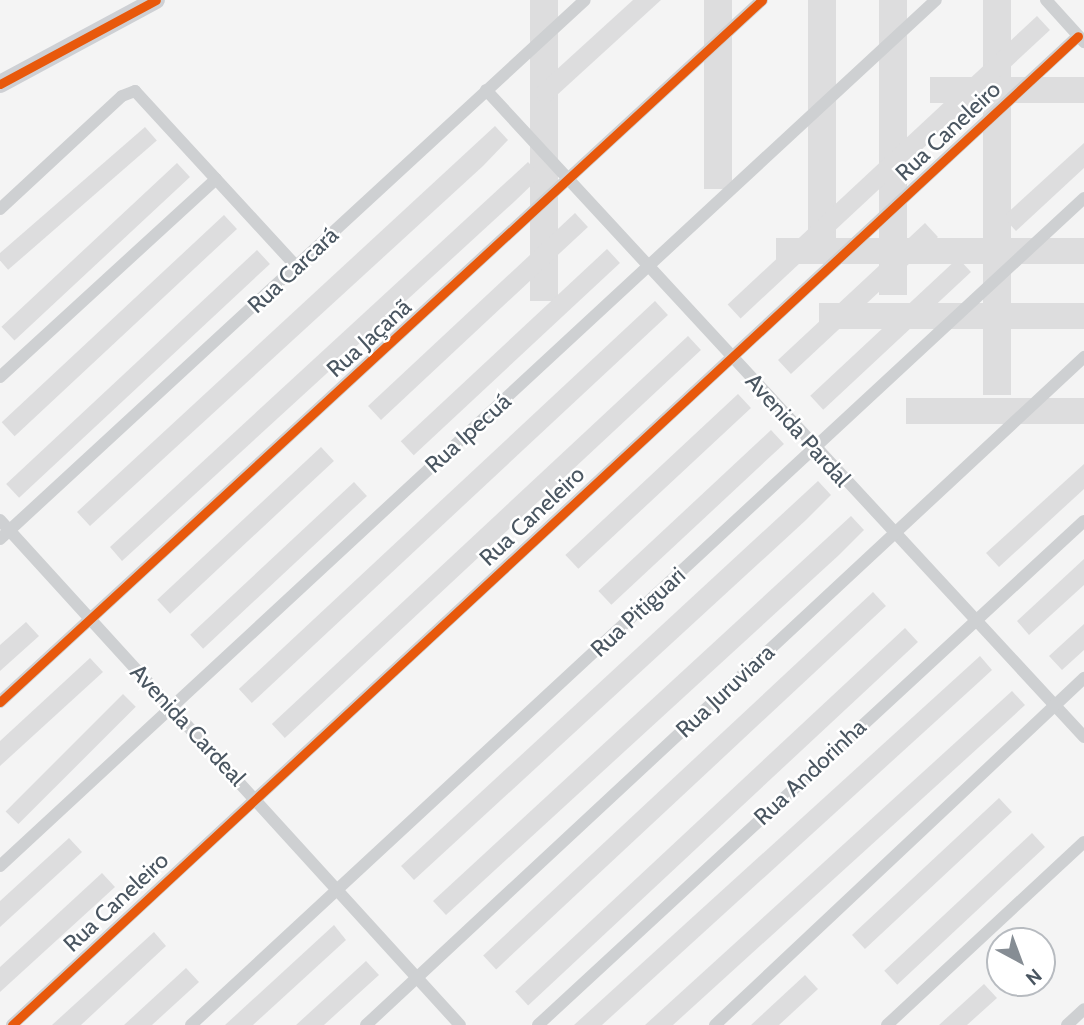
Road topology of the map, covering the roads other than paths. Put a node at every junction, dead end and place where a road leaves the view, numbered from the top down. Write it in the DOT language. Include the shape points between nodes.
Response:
graph roads {
  1 [pos="156,0"];
  2 [pos="585,0"];
  3 [pos="762,0"];
  4 [pos="936,0"];
  5 [pos="1046,0"];
  6 [pos="1081,39"];
  7 [pos="0,84"];
  8 [pos="486,90"];
  9 [pos="216,179"];
  10 [pos="569,181"];
  11 [pos="1084,198"];
  12 [pos="0,209"];
  13 [pos="297,267"];
  14 [pos="650,268"];
  15 [pos="733,357"];
  16 [pos="1084,358"];
  17 [pos="0,377"];
  18 [pos="814,449"];
  19 [pos="0,520"];
  20 [pos="1084,521"];
  21 [pos="893,534"];
  22 [pos="5,535"];
  23 [pos="89,618"];
  24 [pos="973,621"];
  25 [pos="1084,678"];
  26 [pos="0,702"];
  27 [pos="169,705"];
  28 [pos="1053,705"];
  29 [pos="1084,737"];
  30 [pos="256,798"];
  31 [pos="1084,842"];
  32 [pos="0,866"];
  33 [pos="338,887"];
  34 [pos="417,978"];
  35 [pos="1084,1009"];
  36 [pos="12,1025"];
  37 [pos="191,1025"];
  38 [pos="366,1025"];
  39 [pos="460,1025"];
  40 [pos="538,1025"];
  41 [pos="715,1025"];
  42 [pos="887,1025"];
  43 [pos="1067,1025"];
  1 -- 7 [label="main road"];
  2 -- 8 [label="street, Rua Carcará"];
  3 -- 10 [label="street, Rua Jaçanã"];
  4 -- 14 [label="street, Rua Ipecuá"];
  5 -- 6 [label="street"];
  6 -- 15 [label="street, Rua Caneleiro"];
  8 -- 10 [label="street, Avenida Pardal"];
  8 -- 13 [label="street, Rua Carcará"];
  9 -- 12 [label="street" via="147,97 135,91 121,96"];
  9 -- 13 [label="street"];
  9 -- 17 [label="street"];
  10 -- 14 [label="street, Avenida Pardal"];
  10 -- 23 [label="street, Rua Jaçanã"];
  11 -- 18 [label="street, Rua Pitiguari"];
  13 -- 22 [label="street, Rua Carcará"];
  14 -- 15 [label="street, Avenida Pardal"];
  14 -- 27 [label="street, Rua Ipecuá"];
  15 -- 18 [label="street, Avenida Pardal"];
  15 -- 30 [label="street, Rua Caneleiro"];
  16 -- 21 [label="street, Rua Juruviara"];
  18 -- 21 [label="street, Avenida Pardal"];
  18 -- 33 [label="street, Rua Pitiguari"];
  19 -- 22 [label="street, Avenida Cardeal"];
  20 -- 24 [label="street, Rua Andorinha"];
  21 -- 24 [label="street, Avenida Pardal"];
  21 -- 34 [label="street, Rua Juruviara"];
  22 -- 23 [label="street, Avenida Cardeal"];
  23 -- 26 [label="street, Rua Jaçanã"];
  23 -- 27 [label="street, Avenida Cardeal"];
  24 -- 28 [label="street, Avenida Pardal"];
  24 -- 40 [label="street, Rua Andorinha"];
  25 -- 28 [label="street"];
  27 -- 30 [label="street, Avenida Cardeal"];
  27 -- 32 [label="street, Rua Ipecuá"];
  28 -- 29 [label="street, Avenida Pardal"];
  28 -- 41 [label="street"];
  30 -- 33 [label="street, Avenida Cardeal"];
  30 -- 36 [label="street, Rua Caneleiro"];
  31 -- 42 [label="street"];
  33 -- 34 [label="street, Avenida Cardeal"];
  33 -- 37 [label="street, Rua Pitiguari"];
  34 -- 38 [label="street, Rua Juruviara"];
  34 -- 39 [label="street, Avenida Cardeal"];
  35 -- 43 [label="street"];
}
